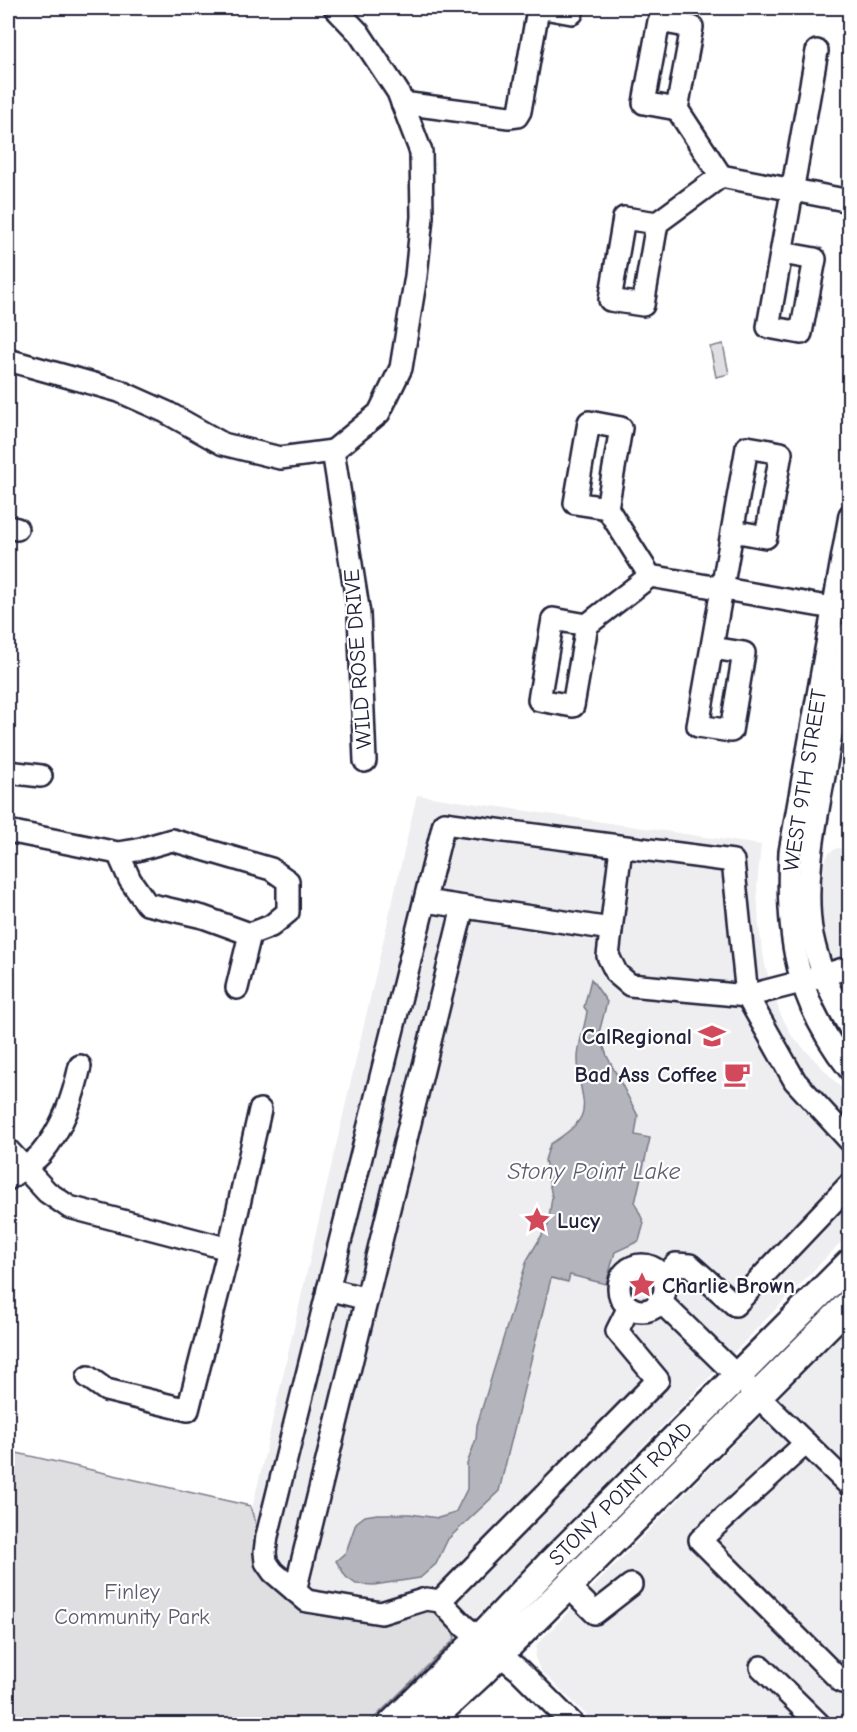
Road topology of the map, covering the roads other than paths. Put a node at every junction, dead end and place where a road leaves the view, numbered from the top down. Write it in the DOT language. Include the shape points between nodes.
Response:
graph roads {
  1 [pos="335,8"];
  2 [pos="572,13"];
  3 [pos="817,51"];
  4 [pos="402,103"];
  5 [pos="677,109"];
  6 [pos="721,176"];
  7 [pos="792,190"];
  8 [pos="849,201"];
  9 [pos="657,223"];
  10 [pos="782,253"];
  11 [pos="8,360"];
  12 [pos="333,451"];
  13 [pos="607,508"];
  14 [pos="849,515"];
  15 [pos="733,531"];
  16 [pos="650,576"];
  17 [pos="722,589"];
  18 [pos="841,609"];
  19 [pos="587,625"];
  20 [pos="849,631"];
  21 [pos="712,648"];
  22 [pos="840,654"];
  23 [pos="365,761"];
  24 [pos="8,772"];
  25 [pos="41,776"];
  26 [pos="8,831"];
  27 [pos="621,847"];
  28 [pos="118,853"];
  29 [pos="425,901"];
  30 [pos="463,907"];
  31 [pos="611,929"];
  32 [pos="250,934"];
  33 [pos="849,967"];
  34 [pos="822,976"];
  35 [pos="801,982"];
  36 [pos="237,988"];
  37 [pos="747,996"];
  38 [pos="849,1028"];
  39 [pos="80,1066"];
  40 [pos="849,1070"];
  41 [pos="260,1110"];
  42 [pos="849,1141"];
  43 [pos="8,1149"];
  44 [pos="16,1173"];
  45 [pos="849,1184"];
  46 [pos="229,1249"];
  47 [pos="849,1263"];
  48 [pos="663,1278"];
  49 [pos="328,1289"];
  50 [pos="367,1299"];
  51 [pos="660,1301"];
  52 [pos="849,1303"];
  53 [pos="629,1307"];
  54 [pos="736,1376"];
  55 [pos="88,1377"];
  56 [pos="756,1395"];
  57 [pos="806,1443"];
  58 [pos="849,1486"];
  59 [pos="567,1585"];
  60 [pos="631,1585"];
  61 [pos="295,1591"];
  62 [pos="440,1601"];
  63 [pos="491,1646"];
  64 [pos="760,1667"];
  65 [pos="847,1682"];
  66 [pos="392,1725"];
  67 [pos="426,1725"];
  68 [pos="573,1725"];
  69 [pos="819,1725"];
  1 -- 4 [label="street" via="359,33"];
  2 -- 4 [label="street" via="544,8 537,15 517,116"];
  3 -- 7 [label="street"];
  4 -- 12 [label="street" via="421,153 422,217 401,368 379,413"];
  5 -- 6 [label="street"];
  6 -- 7 [label="street"];
  6 -- 9 [label="street"];
  7 -- 8 [label="street"];
  7 -- 10 [label="street"];
  10 -- 10 [label="street" via="768,327 801,333 815,259"];
  11 -- 12 [label="street" via="119,391 223,444 280,458"];
  12 -- 23 [label="street, WILD ROSE DRIVE" via="359,614"];
  13 -- 16 [label="street"];
  14 -- 18 [label="street, WEST 9TH STREET"];
  15 -- 15 [label="street" via="747,447 781,453 766,537"];
  15 -- 17 [label="street"];
  16 -- 17 [label="street"];
  16 -- 19 [label="street"];
  17 -- 18 [label="street"];
  17 -- 21 [label="street"];
  18 -- 22 [label="street, WEST 9TH STREET"];
  20 -- 22 [label="street, WEST 9TH STREET"];
  22 -- 34 [label="street, WEST 9TH STREET" via="814,829 810,891 812,933"];
  22 -- 35 [label="street, WEST 9TH STREET" via="790,852 790,926"];
  24 -- 25 [label="street"];
  26 -- 28 [label="street"];
  27 -- 29 [label="street" via="444,823"];
  27 -- 31 [label="street"];
  27 -- 37 [label="street" via="733,861"];
  28 -- 32 [label="street" via="147,904 203,917"];
  28 -- 32 [label="street" via="172,840 271,869 288,881 288,912 271,927"];
  29 -- 30 [label="street"];
  29 -- 49 [label="street"];
  30 -- 31 [label="street"];
  30 -- 50 [label="street"];
  31 -- 37 [label="street" via="608,956 617,974 630,985"];
  32 -- 36 [label="street"];
  33 -- 34 [label="street"];
  34 -- 35 [label="street"];
  34 -- 38 [label="street, WEST 9TH STREET"];
  35 -- 37 [label="street"];
  35 -- 40 [label="street, WEST 9TH STREET" via="823,1033"];
  37 -- 42 [label="street" via="795,1081"];
  39 -- 44 [label="street" via="62,1124 40,1155"];
  41 -- 46 [label="street"];
  43 -- 44 [label="street"];
  44 -- 46 [label="street" via="69,1207"];
  45 -- 48 [label="street" via="735,1305 690,1265 676,1264"];
  46 -- 55 [label="street" via="188,1410 106,1390"];
  47 -- 54 [label="main road, STONY POINT ROAD"];
  48 -- 51 [label="street" via="665,1292"];
  48 -- 53 [label="street" via="645,1265 625,1272 620,1294"];
  49 -- 50 [label="street"];
  49 -- 61 [label="street" via="265,1552 273,1572"];
  50 -- 61 [label="street"];
  51 -- 53 [label="street" via="644,1311"];
  51 -- 54 [label="street"];
  52 -- 56 [label="main road, STONY POINT ROAD"];
  53 -- 62 [label="street" via="617,1331 658,1380"];
  54 -- 56 [label="street"];
  54 -- 63 [label="main road, STONY POINT ROAD" via="549,1565"];
  56 -- 57 [label="street"];
  56 -- 59 [label="main road, STONY POINT ROAD"];
  57 -- 58 [label="street"];
  57 -- 65 [label="street" via="700,1539"];
  59 -- 60 [label="street" via="595,1613"];
  59 -- 63 [label="main road, STONY POINT ROAD"];
  61 -- 62 [label="street" via="307,1601 381,1612 426,1599"];
  62 -- 63 [label="street"];
  63 -- 66 [label="main road, STONY POINT ROAD"];
  63 -- 67 [label="main road, STONY POINT ROAD"];
  63 -- 68 [label="street"];
  64 -- 69 [label="street"];
}
